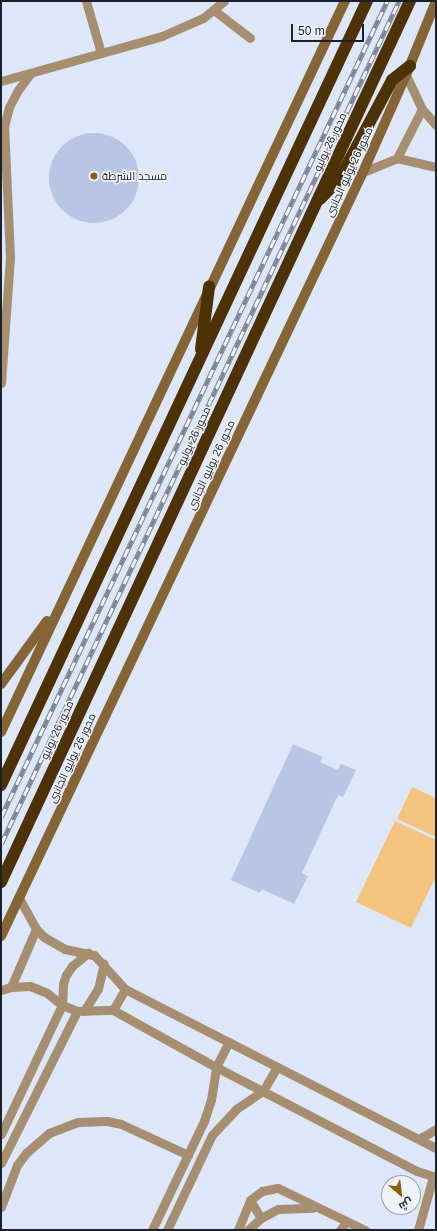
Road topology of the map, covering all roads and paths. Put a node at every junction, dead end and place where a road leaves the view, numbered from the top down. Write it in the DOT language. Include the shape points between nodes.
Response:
graph roads {
  1 [pos="86,1"];
  2 [pos="224,1"];
  3 [pos="345,1"];
  4 [pos="367,1"];
  5 [pos="410,1"];
  6 [pos="436,1"];
  7 [pos="215,11"];
  8 [pos="250,38"];
  9 [pos="101,53"];
  10 [pos="408,71"];
  11 [pos="30,74"];
  12 [pos="1,81"];
  13 [pos="422,109"];
  14 [pos="436,125"];
  15 [pos="2,144"];
  16 [pos="397,158"];
  17 [pos="436,167"];
  18 [pos="363,172"];
  19 [pos="316,202"];
  20 [pos="209,287"];
  21 [pos="200,360"];
  22 [pos="1,383"];
  23 [pos="58,607"];
  24 [pos="1,684"];
  25 [pos="1,732"];
  26 [pos="1,785"];
  27 [pos="1,882"];
  28 [pos="19,898"];
  29 [pos="36,929"];
  30 [pos="1,936"];
  31 [pos="88,953"];
  32 [pos="104,964"];
  33 [pos="11,987"];
  34 [pos="125,989"];
  35 [pos="1,990"];
  36 [pos="62,1005"];
  37 [pos="113,1010"];
  38 [pos="80,1011"];
  39 [pos="228,1042"];
  40 [pos="216,1066"];
  41 [pos="277,1067"];
  42 [pos="26,1080"];
  43 [pos="39,1086"];
  44 [pos="263,1091"];
  45 [pos="436,1129"];
  46 [pos="1,1134"];
  47 [pos="419,1139"];
  48 [pos="436,1148"];
  49 [pos="188,1156"];
  50 [pos="1,1163"];
  51 [pos="434,1177"];
  52 [pos="278,1188"];
  53 [pos="250,1200"];
  54 [pos="1,1207"];
  55 [pos="287,1207"];
  56 [pos="319,1208"];
  57 [pos="261,1218"];
  58 [pos="347,1221"];
  59 [pos="152,1230"];
  60 [pos="166,1230"];
  61 [pos="238,1230"];
  62 [pos="248,1230"];
  63 [pos="340,1230"];
  64 [pos="365,1230"];
  65 [pos="418,1230"];
  1 -- 9 [label="street"];
  2 -- 7 [label="street"];
  3 -- 20 [label="main road"];
  4 -- 21 [label="highway"];
  5 -- 19 [label="highway, محور 26 يوليو"];
  6 -- 10 [label="main road, محور 26 يوليو الجانبى"];
  7 -- 8 [label="street"];
  7 -- 9 [label="street" via="162,36"];
  9 -- 11 [label="street"];
  10 -- 13 [label="street"];
  10 -- 18 [label="main road, محور 26 يوليو الجانبى"];
  10 -- 19 [label="highway" via="392,80 340,178"];
  11 -- 12 [label="street"];
  11 -- 15 [label="street" via="9,107"];
  13 -- 14 [label="street"];
  13 -- 16 [label="street"];
  15 -- 22 [label="street" via="10,257"];
  16 -- 17 [label="street"];
  16 -- 18 [label="street"];
  18 -- 28 [label="main road, محور 26 يوليو الجانبى"];
  19 -- 27 [label="highway, محور 26 يوليو"];
  20 -- 21 [label="highway"];
  20 -- 23 [label="main road"];
  21 -- 26 [label="highway"];
  23 -- 24 [label="main road"];
  23 -- 25 [label="main road"];
  28 -- 29 [label="street"];
  28 -- 30 [label="main road, محور 26 يوليو الجانبى"];
  29 -- 31 [label="street" via="54,944"];
  29 -- 33 [label="street"];
  31 -- 32 [label="street"];
  31 -- 36 [label="street" via="75,962 66,975 62,989"];
  32 -- 34 [label="street" via="113,978"];
  32 -- 38 [label="street" via="98,989"];
  33 -- 35 [label="street"];
  33 -- 36 [label="street" via="39,989"];
  34 -- 37 [label="street"];
  34 -- 39 [label="street"];
  36 -- 38 [label="street"];
  36 -- 42 [label="street"];
  37 -- 38 [label="street"];
  37 -- 40 [label="street"];
  38 -- 43 [label="street"];
  39 -- 40 [label="street"];
  39 -- 41 [label="street"];
  40 -- 44 [label="street"];
  40 -- 49 [label="street" via="208,1111"];
  41 -- 44 [label="street"];
  41 -- 47 [label="street"];
  42 -- 43 [label="street"];
  42 -- 46 [label="street"];
  43 -- 50 [label="street"];
  44 -- 51 [label="street"];
  44 -- 60 [label="street" via="236,1109 212,1136"];
  45 -- 47 [label="street"];
  47 -- 48 [label="street"];
  49 -- 54 [label="street" via="121,1124 107,1121 77,1122 49,1133 26,1153 18,1165"];
  49 -- 59 [label="street"];
  51 -- 65 [label="street"];
  52 -- 53 [label="street" via="262,1191"];
  52 -- 55 [label="street"];
  52 -- 56 [label="street"];
  53 -- 57 [label="street"];
  53 -- 61 [label="street"];
  55 -- 56 [label="street"];
  55 -- 57 [label="street"];
  56 -- 58 [label="street"];
  57 -- 62 [label="street"];
  58 -- 63 [label="street"];
  58 -- 64 [label="street"];
}
